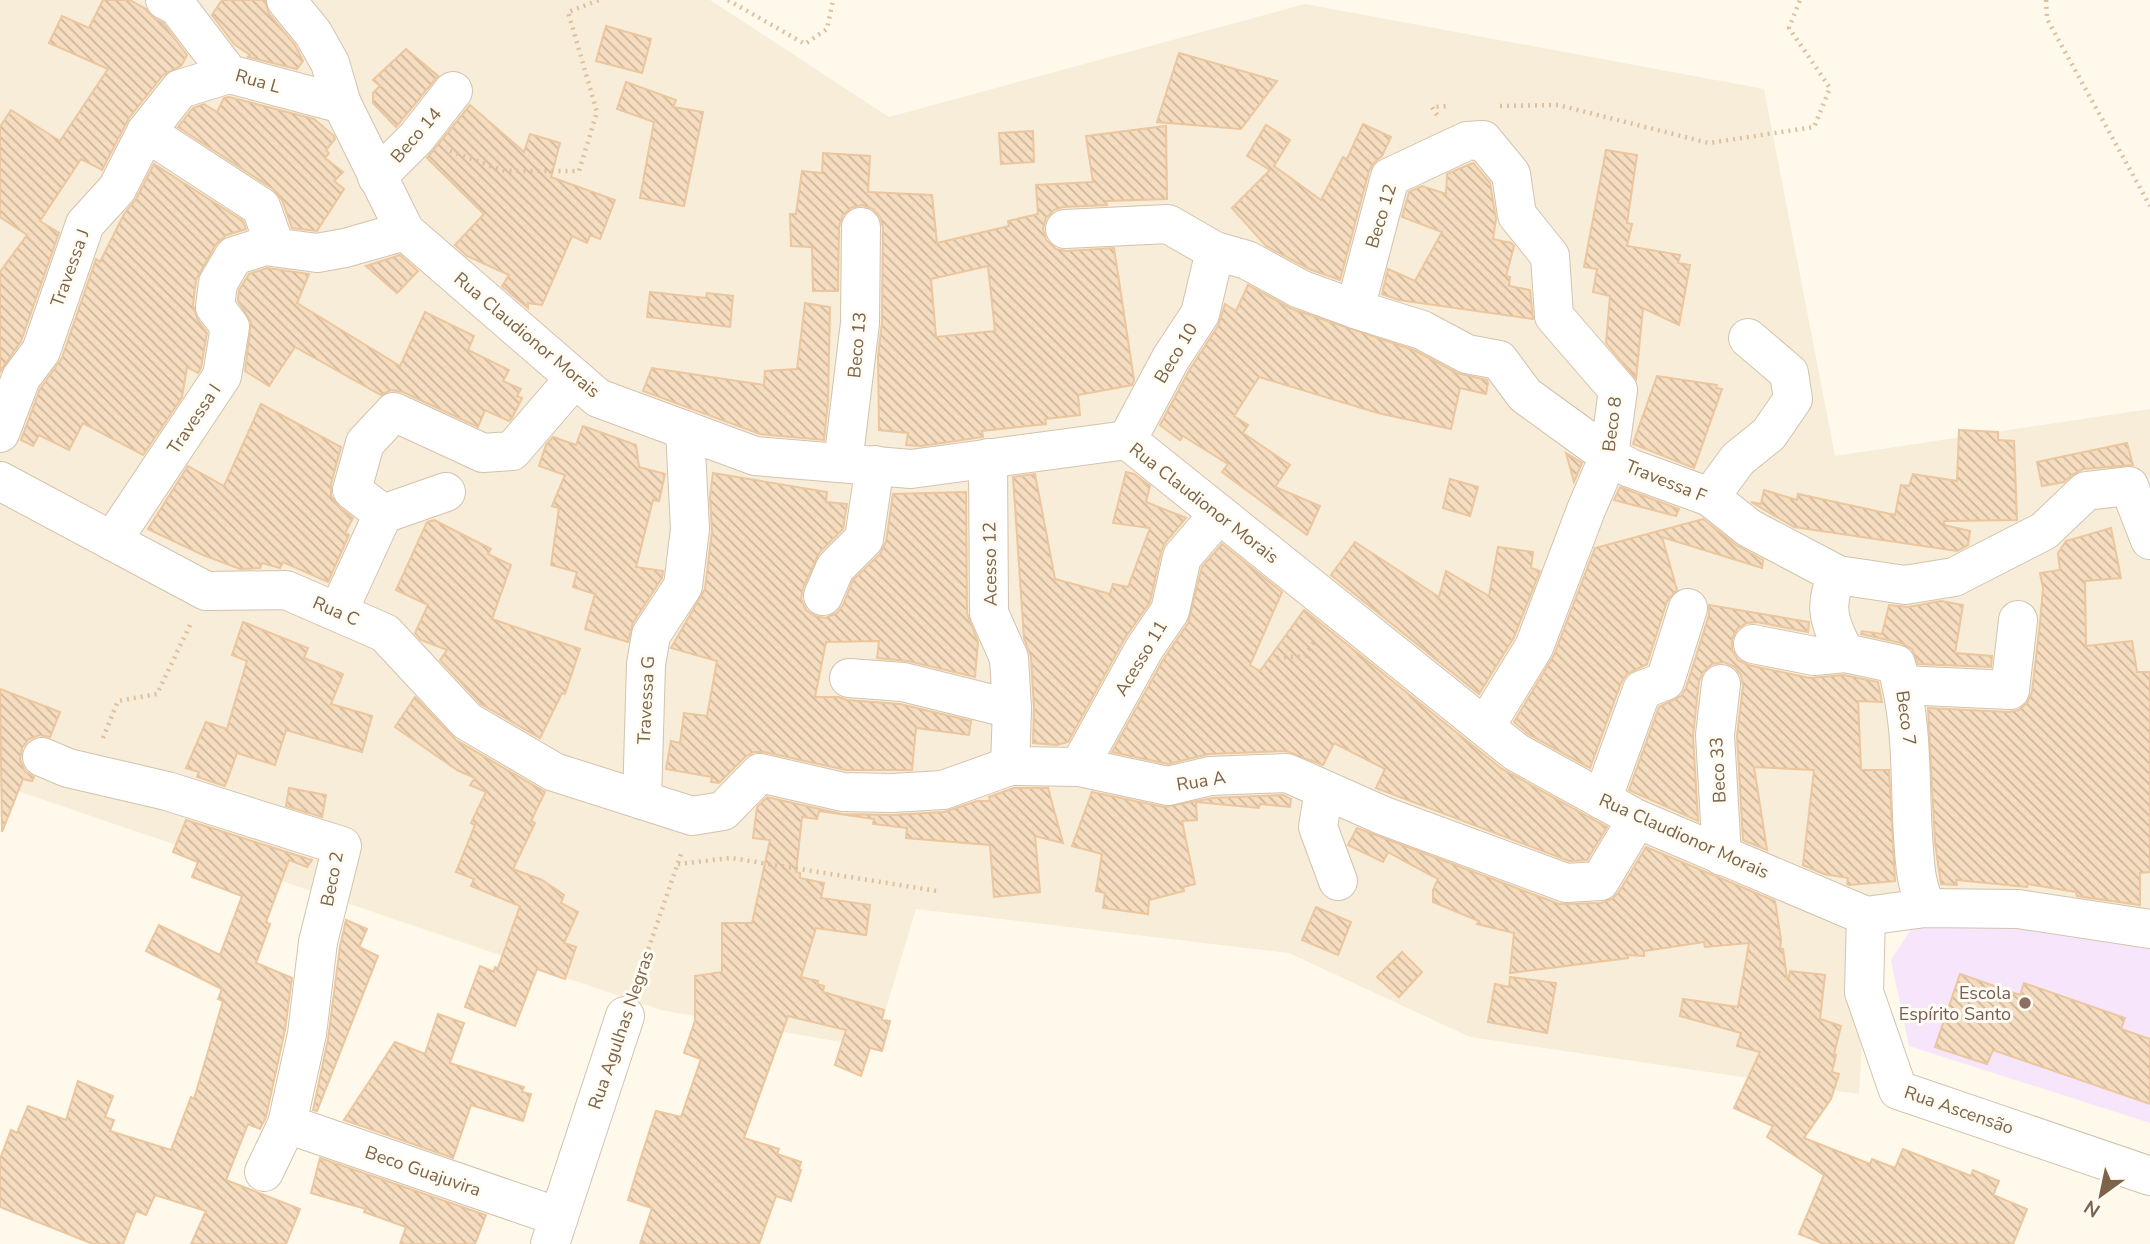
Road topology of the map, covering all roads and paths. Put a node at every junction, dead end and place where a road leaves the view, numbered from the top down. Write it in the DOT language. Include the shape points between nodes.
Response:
graph roads {
  1 [pos="165,0"];
  2 [pos="286,0"];
  3 [pos="599,0"];
  4 [pos="728,0"];
  5 [pos="832,0"];
  6 [pos="1800,0"];
  7 [pos="2046,0"];
  8 [pos="229,74"];
  9 [pos="453,91"];
  10 [pos="342,104"];
  11 [pos="1458,106"];
  12 [pos="1489,123"];
  13 [pos="146,132"];
  14 [pos="416,138"];
  15 [pos="377,177"];
  16 [pos="2150,206"];
  17 [pos="862,227"];
  18 [pos="1065,229"];
  19 [pos="405,231"];
  20 [pos="265,246"];
  21 [pos="1215,251"];
  22 [pos="1355,309"];
  23 [pos="1748,338"];
  24 [pos="575,378"];
  25 [pos="685,430"];
  26 [pos="0,433"];
  27 [pos="1127,440"];
  28 [pos="1609,456"];
  29 [pos="988,458"];
  30 [pos="859,464"];
  31 [pos="0,481"];
  32 [pos="446,492"];
  33 [pos="1710,497"];
  34 [pos="1219,513"];
  35 [pos="383,514"];
  36 [pos="2150,540"];
  37 [pos="112,541"];
  38 [pos="1838,575"];
  39 [pos="206,591"];
  40 [pos="823,596"];
  41 [pos="1336,607"];
  42 [pos="1688,608"];
  43 [pos="338,612"];
  44 [pos="2018,620"];
  45 [pos="1753,644"];
  46 [pos="1845,653"];
  47 [pos="1277,658"];
  48 [pos="849,678"];
  49 [pos="1721,684"];
  50 [pos="1902,685"];
  51 [pos="1012,709"];
  52 [pos="1485,727"];
  53 [pos="42,757"];
  54 [pos="1010,766"];
  55 [pos="1079,767"];
  56 [pos="1324,790"];
  57 [pos="642,800"];
  58 [pos="1602,800"];
  59 [pos="692,816"];
  60 [pos="1637,819"];
  61 [pos="1723,856"];
  62 [pos="678,864"];
  63 [pos="1338,881"];
  64 [pos="937,891"];
  65 [pos="1925,908"];
  66 [pos="1866,916"];
  67 [pos="2150,929"];
  68 [pos="625,1016"];
  69 [pos="287,1124"];
  70 [pos="264,1172"];
  71 [pos="2150,1176"];
  72 [pos="555,1231"];
  1 -- 8 [label="street, Rua L" via="177,6"];
  2 -- 10 [label="street, Rua Claudionor Morais" via="313,33 330,64"];
  3 -- 14 [label="path" via="568,12 597,112 579,171 505,171"];
  4 -- 5 [label="path" via="805,44 828,29"];
  6 -- 12 [label="path" via="1789,28 1830,88 1814,127 1709,143 1558,105"];
  7 -- 16 [label="path" via="2047,19"];
  8 -- 10 [label="street, Rua L"];
  8 -- 13 [label="street, Travessa J" via="180,89"];
  9 -- 14 [label="street, Beco 14"];
  10 -- 15 [label="street, Rua Claudionor Morais"];
  11 -- 12 [label="path" via="1432,107 1443,124"];
  12 -- 22 [label="street, Beco 12" via="1467,141 1390,177"];
  12 -- 28 [label="street, Beco 8" via="1511,174 1517,215 1550,256 1554,316 1618,390"];
  13 -- 20 [label="street" via="261,207 271,235"];
  13 -- 26 [label="street, Travessa J" via="117,189 85,223 41,351 21,378"];
  14 -- 15 [label="street, Beco 14"];
  15 -- 19 [label="street, Rua Claudionor Morais"];
  17 -- 30 [label="street, Beco 13"];
  18 -- 21 [label="street" via="1168,224"];
  19 -- 20 [label="street, Travessa I" via="317,253"];
  19 -- 24 [label="street, Rua Claudionor Morais"];
  20 -- 37 [label="street, Travessa I" via="234,256 218,283 215,307 230,327 222,376"];
  21 -- 22 [label="street, Travessa F" via="1247,260 1300,289"];
  21 -- 27 [label="street, Beco 10" via="1199,314"];
  22 -- 28 [label="street, Travessa F" via="1422,330 1467,354 1499,360 1525,396"];
  23 -- 33 [label="street" via="1789,373 1793,400 1769,434 1738,459"];
  24 -- 25 [label="street, Rua Claudionor Morais" via="598,398"];
  24 -- 35 [label="street" via="512,451 483,453 394,412 365,443 352,490"];
  25 -- 30 [label="street, Rua Claudionor Morais" via="755,456"];
  25 -- 57 [label="street, Travessa G" via="690,529 683,586 651,635"];
  27 -- 29 [label="street, Rua Claudionor Morais"];
  27 -- 34 [label="street, Rua Claudionor Morais"];
  28 -- 33 [label="street, Travessa F"];
  28 -- 52 [label="street, Beco 8" via="1534,647"];
  29 -- 30 [label="street, Rua Claudionor Morais" via="911,469"];
  29 -- 51 [label="street, Acesso 12" via="989,613 1009,658"];
  30 -- 40 [label="street, Beco 13" via="864,539 835,568"];
  31 -- 37 [label="street, Rua C"];
  32 -- 35 [label="street"];
  33 -- 38 [label="street, Travessa F" via="1749,528"];
  34 -- 41 [label="street, Rua Claudionor Morais"];
  34 -- 55 [label="street, Acesso 11" via="1182,556 1170,611"];
  35 -- 43 [label="street"];
  36 -- 38 [label="street, Travessa F" via="2129,486 2086,491 2044,531 1954,577 1905,585"];
  37 -- 39 [label="street, Rua C"];
  38 -- 46 [label="street" via="1829,592 1831,625"];
  39 -- 43 [label="street, Rua C" via="286,590"];
  39 -- 53 [label="path" via="158,694 118,701 104,738"];
  41 -- 47 [label="path" via="1304,656"];
  41 -- 52 [label="street, Rua Claudionor Morais"];
  42 -- 58 [label="street" via="1665,681 1642,690"];
  43 -- 57 [label="street, Rua C" via="385,633 467,721 554,772"];
  44 -- 50 [label="street" via="2010,690"];
  45 -- 46 [label="street" via="1814,656"];
  46 -- 50 [label="street, Beco 7" via="1896,664"];
  48 -- 51 [label="street" via="903,682"];
  49 -- 61 [label="street, Beco 33" via="1715,735"];
  50 -- 65 [label="street, Beco 7" via="1910,731 1916,872"];
  51 -- 54 [label="street, Acesso 12"];
  52 -- 58 [label="street, Rua Claudionor Morais" via="1516,752"];
  53 -- 69 [label="street, Beco 2" via="342,846 318,942 307,1034"];
  54 -- 55 [label="street, Rua A"];
  54 -- 59 [label="street, Rua A" via="943,790 892,793 843,792 760,773 723,811"];
  55 -- 56 [label="street, Rua A" via="1168,786 1210,776 1287,773"];
  56 -- 60 [label="street, Rua A" via="1566,883 1600,881"];
  56 -- 63 [label="street" via="1318,827"];
  57 -- 59 [label="street"];
  58 -- 60 [label="street, Rua Claudionor Morais"];
  59 -- 62 [label="path, Rua Agulhas Negras"];
  60 -- 61 [label="street, Rua Claudionor Morais"];
  61 -- 66 [label="street, Rua Claudionor Morais"];
  62 -- 64 [label="path" via="732,858"];
  62 -- 68 [label="path, Rua Agulhas Negras"];
  65 -- 66 [label="street"];
  65 -- 67 [label="street" via="2018,909"];
  66 -- 71 [label="street, Rua Ascensão" via="1864,992 1898,1090"];
  68 -- 72 [label="street, Rua Agulhas Negras"];
  69 -- 70 [label="street, Beco 2"];
  69 -- 72 [label="street, Beco Guajuvira"];
}
